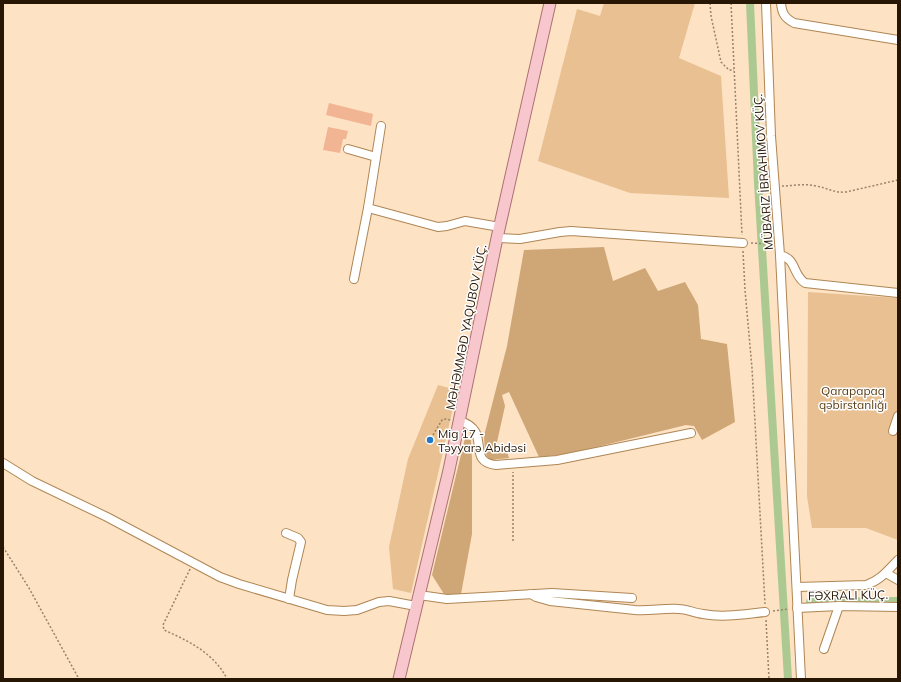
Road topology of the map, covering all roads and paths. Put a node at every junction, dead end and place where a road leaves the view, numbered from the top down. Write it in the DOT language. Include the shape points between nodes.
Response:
graph roads {
  1 [pos="550,3"];
  2 [pos="710,3"];
  3 [pos="731,3"];
  4 [pos="766,3"];
  5 [pos="781,3"];
  6 [pos="898,40"];
  7 [pos="734,70"];
  8 [pos="381,126"];
  9 [pos="348,149"];
  10 [pos="376,157"];
  11 [pos="898,180"];
  12 [pos="774,186"];
  13 [pos="368,208"];
  14 [pos="498,232"];
  15 [pos="743,243"];
  16 [pos="779,244"];
  17 [pos="780,255"];
  18 [pos="354,279"];
  19 [pos="898,293"];
  20 [pos="898,416"];
  21 [pos="460,421"];
  22 [pos="893,431"];
  23 [pos="433,434"];
  24 [pos="691,434"];
  25 [pos="3,463"];
  26 [pos="513,464"];
  27 [pos="286,533"];
  28 [pos="513,541"];
  29 [pos="3,548"];
  30 [pos="898,560"];
  31 [pos="193,563"];
  32 [pos="886,572"];
  33 [pos="898,580"];
  34 [pos="796,586"];
  35 [pos="531,594"];
  36 [pos="632,598"];
  37 [pos="289,599"];
  38 [pos="417,600"];
  39 [pos="839,606"];
  40 [pos="898,607"];
  41 [pos="798,608"];
  42 [pos="765,612"];
  43 [pos="824,649"];
  44 [pos="79,679"];
  45 [pos="227,679"];
  46 [pos="399,679"];
  47 [pos="769,679"];
  48 [pos="801,679"];
  1 -- 14 [label="main road, MƏHƏMMƏD YAQUBOV KÜÇ."];
  2 -- 7 [label="path" via="721,62 729,70"];
  3 -- 7 [label="path"];
  4 -- 12 [label="street, MÜBARIZ İBRAHIMOV KÜÇ."];
  5 -- 6 [label="street" via="786,18 794,22"];
  7 -- 15 [label="path"];
  8 -- 10 [label="street"];
  9 -- 10 [label="street"];
  10 -- 13 [label="street"];
  11 -- 12 [label="path" via="838,193 817,186"];
  12 -- 16 [label="street, MÜBARIZ İBRAHIMOV KÜÇ."];
  13 -- 14 [label="street" via="438,227 465,221"];
  13 -- 18 [label="street"];
  14 -- 15 [label="street" via="520,239 571,231"];
  14 -- 21 [label="main road, MƏHƏMMƏD YAQUBOV KÜÇ."];
  15 -- 16 [label="path"];
  15 -- 42 [label="path"];
  16 -- 17 [label="street, MÜBARIZ İBRAHIMOV KÜÇ."];
  17 -- 19 [label="street, MÜBARIZ İBRAHIMOV KÜÇ." via="791,261 800,279 805,283"];
  17 -- 34 [label="street"];
  20 -- 22 [label="street"];
  21 -- 23 [label="path" via="444,419"];
  21 -- 26 [label="street" via="473,427 483,462 496,465"];
  21 -- 38 [label="main road, MƏHƏMMƏD YAQUBOV KÜÇ."];
  24 -- 26 [label="street" via="557,460"];
  25 -- 31 [label="street" via="32,481"];
  26 -- 28 [label="path"];
  27 -- 37 [label="street" via="301,542"];
  29 -- 44 [label="path" via="29,588"];
  30 -- 32 [label="street"];
  31 -- 37 [label="street" via="220,577"];
  31 -- 45 [label="path" via="163,625 164,630 185,639 201,650 218,664"];
  32 -- 33 [label="street"];
  32 -- 34 [label="street" via="866,586"];
  34 -- 41 [label="street"];
  35 -- 36 [label="street"];
  35 -- 38 [label="street"];
  35 -- 42 [label="street" via="550,602 635,610 678,608 714,615"];
  37 -- 38 [label="street" via="327,610 344,611 357,610 379,602"];
  38 -- 46 [label="main road, MƏHƏMMƏD YAQUBOV KÜÇ."];
  39 -- 40 [label="street"];
  39 -- 41 [label="street"];
  39 -- 43 [label="street"];
  41 -- 42 [label="path"];
  41 -- 48 [label="street"];
  42 -- 47 [label="path"];
}
